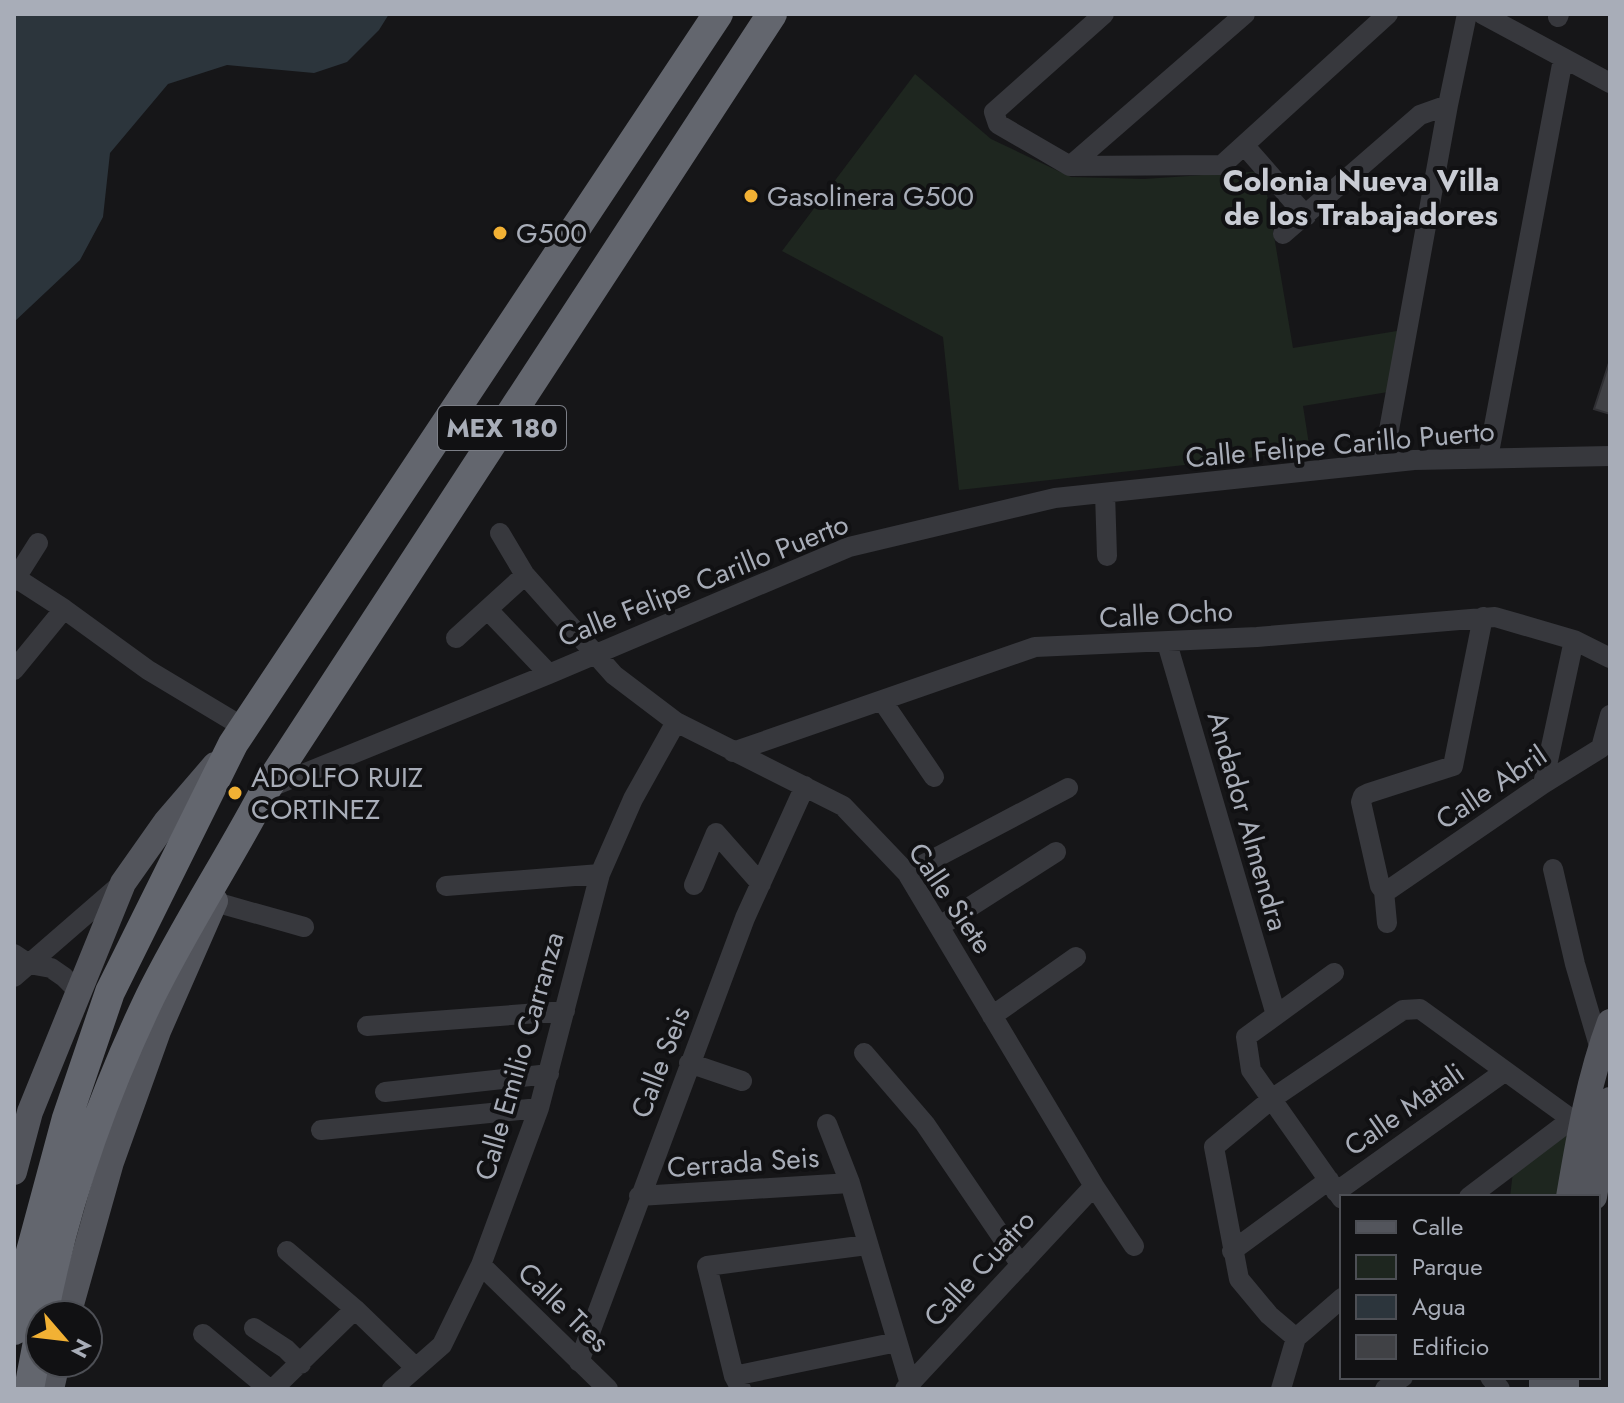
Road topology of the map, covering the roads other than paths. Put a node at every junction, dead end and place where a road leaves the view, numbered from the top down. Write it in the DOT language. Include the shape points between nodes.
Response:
graph roads {
  1 [pos="718,14"];
  2 [pos="772,14"];
  3 [pos="1104,14"];
  4 [pos="1245,14"];
  5 [pos="1388,14"];
  6 [pos="1467,14"];
  7 [pos="1482,14"];
  8 [pos="1563,59"];
  9 [pos="1610,83"];
  10 [pos="1448,105"];
  11 [pos="1244,145"];
  12 [pos="1070,166"];
  13 [pos="1306,216"];
  14 [pos="1283,234"];
  15 [pos="1610,456"];
  16 [pos="1488,458"];
  17 [pos="1383,463"];
  18 [pos="1105,493"];
  19 [pos="500,533"];
  20 [pos="38,543"];
  21 [pos="1107,556"];
  22 [pos="525,575"];
  23 [pos="15,580"];
  24 [pos="64,609"];
  25 [pos="488,610"];
  26 [pos="1483,617"];
  27 [pos="456,638"];
  28 [pos="1574,640"];
  29 [pos="1167,643"];
  30 [pos="596,654"];
  31 [pos="1610,658"];
  32 [pos="14,670"];
  33 [pos="549,674"];
  34 [pos="883,702"];
  35 [pos="1610,715"];
  36 [pos="676,722"];
  37 [pos="238,736"];
  38 [pos="733,752"];
  39 [pos="934,777"];
  40 [pos="1543,784"];
  41 [pos="805,786"];
  42 [pos="1068,788"];
  43 [pos="266,789"];
  44 [pos="236,845"];
  45 [pos="1056,852"];
  46 [pos="1553,869"];
  47 [pos="907,873"];
  48 [pos="600,874"];
  49 [pos="123,883"];
  50 [pos="761,884"];
  51 [pos="694,885"];
  52 [pos="446,886"];
  53 [pos="1384,891"];
  54 [pos="215,902"];
  55 [pos="1387,923"];
  56 [pos="940,926"];
  57 [pos="304,927"];
  58 [pos="1076,957"];
  59 [pos="19,965"];
  60 [pos="1334,973"];
  61 [pos="77,990"];
  62 [pos="565,1011"];
  63 [pos="1276,1015"];
  64 [pos="992,1016"];
  65 [pos="1610,1022"];
  66 [pos="367,1026"];
  67 [pos="1600,1049"];
  68 [pos="864,1053"];
  69 [pos="689,1063"];
  70 [pos="1504,1072"];
  71 [pos="549,1074"];
  72 [pos="742,1081"];
  73 [pos="385,1092"];
  74 [pos="1273,1098"];
  75 [pos="1610,1100"];
  76 [pos="539,1108"];
  77 [pos="1576,1123"];
  78 [pos="827,1124"];
  79 [pos="321,1130"];
  80 [pos="14,1172"];
  81 [pos="850,1183"];
  82 [pos="1094,1186"];
  83 [pos="1336,1190"];
  84 [pos="1472,1195"];
  85 [pos="1569,1195"];
  86 [pos="1594,1195"];
  87 [pos="639,1196"];
  88 [pos="867,1245"];
  89 [pos="1134,1246"];
  90 [pos="287,1251"];
  91 [pos="1232,1251"];
  92 [pos="481,1265"];
  93 [pos="1021,1265"];
  94 [pos="46,1299"];
  95 [pos="72,1299"];
  96 [pos="1340,1300"];
  97 [pos="355,1309"];
  98 [pos="254,1328"];
  99 [pos="14,1330"];
  100 [pos="203,1334"];
  101 [pos="1296,1338"];
  102 [pos="897,1342"];
  103 [pos="579,1362"];
  104 [pos="301,1364"];
  105 [pos="416,1368"];
  106 [pos="738,1383"];
  107 [pos="907,1386"];
  108 [pos="271,1389"];
  109 [pos="392,1389"];
  110 [pos="608,1389"];
  111 [pos="1281,1389"];
  1 -- 37 [label="highway, MEX 180"];
  2 -- 43 [label="highway, MEX 180"];
  3 -- 12 [label="street" via="994,112 998,124"];
  4 -- 12 [label="street"];
  5 -- 11 [label="street"];
  6 -- 10 [label="street"];
  7 -- 8 [label="street"];
  8 -- 9 [label="street"];
  8 -- 16 [label="street"];
  10 -- 13 [label="street" via="1420,115"];
  10 -- 17 [label="street"];
  11 -- 12 [label="street" via="1222,165"];
  11 -- 13 [label="street"];
  13 -- 14 [label="street"];
  15 -- 16 [label="street, Calle Felipe Carillo Puerto"];
  16 -- 17 [label="street, Calle Felipe Carillo Puerto"];
  17 -- 18 [label="street, Calle Felipe Carillo Puerto"];
  18 -- 21 [label="street"];
  18 -- 30 [label="street, Calle Felipe Carillo Puerto" via="1055,498 849,547"];
  19 -- 22 [label="street, Calle Siete"];
  20 -- 23 [label="street"];
  22 -- 25 [label="street"];
  22 -- 30 [label="street, Calle Siete"];
  23 -- 24 [label="street"];
  24 -- 32 [label="street"];
  24 -- 37 [label="street"];
  25 -- 27 [label="street"];
  25 -- 33 [label="street"];
  26 -- 28 [label="street, Calle Ocho"];
  26 -- 29 [label="street, Calle Ocho"];
  26 -- 53 [label="street" via="1453,766 1363,796"];
  28 -- 31 [label="street, Calle Ocho"];
  28 -- 40 [label="street"];
  29 -- 34 [label="street, Calle Ocho" via="1035,647"];
  29 -- 63 [label="street, Andador Almendra"];
  30 -- 33 [label="street, Calle Felipe Carillo Puerto"];
  30 -- 36 [label="street, Calle Siete" via="614,675"];
  33 -- 43 [label="street, Calle Felipe Carillo Puerto"];
  34 -- 38 [label="street, Calle Ocho"];
  34 -- 39 [label="street"];
  35 -- 40 [label="street, Calle Abril" via="1601,748"];
  36 -- 38 [label="street, Calle Siete"];
  36 -- 48 [label="street, Calle Emilio Carranza" via="633,799"];
  37 -- 49 [label="main road"];
  37 -- 99 [label="highway" via="110,992 67,1118"];
  38 -- 41 [label="street, Calle Siete"];
  40 -- 53 [label="street, Calle Abril"];
  41 -- 47 [label="street, Calle Siete" via="849,811"];
  41 -- 50 [label="street, Calle Seis"];
  42 -- 47 [label="street"];
  43 -- 44 [label="highway, MEX 180"];
  44 -- 54 [label="main road"];
  44 -- 94 [label="highway" via="150,997 91,1136"];
  45 -- 56 [label="street"];
  46 -- 67 [label="street"];
  47 -- 56 [label="street, Calle Siete"];
  48 -- 52 [label="street"];
  48 -- 62 [label="street, Calle Emilio Carranza"];
  49 -- 59 [label="street"];
  49 -- 61 [label="main road"];
  50 -- 51 [label="street" via="716,833"];
  50 -- 69 [label="street, Calle Seis"];
  53 -- 55 [label="street"];
  54 -- 57 [label="street"];
  54 -- 95 [label="main road" via="158,1031 111,1162"];
  56 -- 64 [label="street, Calle Siete"];
  58 -- 64 [label="street"];
  59 -- 61 [label="street" via="51,968"];
  60 -- 63 [label="street"];
  61 -- 80 [label="main road" via="30,1112"];
  62 -- 66 [label="street"];
  62 -- 71 [label="street, Calle Emilio Carranza"];
  63 -- 74 [label="street" via="1246,1037 1251,1070"];
  64 -- 82 [label="street, Calle Siete"];
  65 -- 67 [label="main road"];
  67 -- 77 [label="main road"];
  68 -- 93 [label="street" via="925,1124"];
  69 -- 72 [label="street"];
  69 -- 87 [label="street, Calle Seis"];
  70 -- 74 [label="street" via="1420,1009 1403,1010"];
  70 -- 77 [label="street"];
  70 -- 83 [label="street, Calle Matali"];
  71 -- 73 [label="street"];
  71 -- 76 [label="street, Calle Emilio Carranza"];
  74 -- 83 [label="street"];
  74 -- 91 [label="street" via="1214,1147"];
  75 -- 86 [label="main road"];
  76 -- 79 [label="street"];
  76 -- 92 [label="street, Calle Emilio Carranza"];
  77 -- 84 [label="street"];
  77 -- 85 [label="main road"];
  78 -- 81 [label="street"];
  81 -- 87 [label="street, Cerrada Seis"];
  81 -- 88 [label="street"];
  82 -- 89 [label="street, Calle Siete"];
  82 -- 93 [label="street, Calle Cuatro"];
  83 -- 91 [label="street, Calle Matali"];
  87 -- 103 [label="street, Calle Seis"];
  88 -- 102 [label="street"];
  88 -- 106 [label="street" via="707,1266"];
  90 -- 97 [label="street"];
  91 -- 101 [label="street" via="1239,1279"];
  92 -- 103 [label="street, Calle Tres"];
  92 -- 105 [label="street, Calle Emilio Carranza" via="442,1345"];
  93 -- 107 [label="street, Calle Cuatro"];
  96 -- 101 [label="street"];
  97 -- 104 [label="street"];
  97 -- 105 [label="street"];
  98 -- 104 [label="street"];
  100 -- 108 [label="street"];
  101 -- 111 [label="street"];
  102 -- 106 [label="street"];
  102 -- 107 [label="street"];
  103 -- 110 [label="street, Calle Tres"];
  104 -- 108 [label="street"];
  105 -- 109 [label="street, Calle Emilio Carranza"];
}
